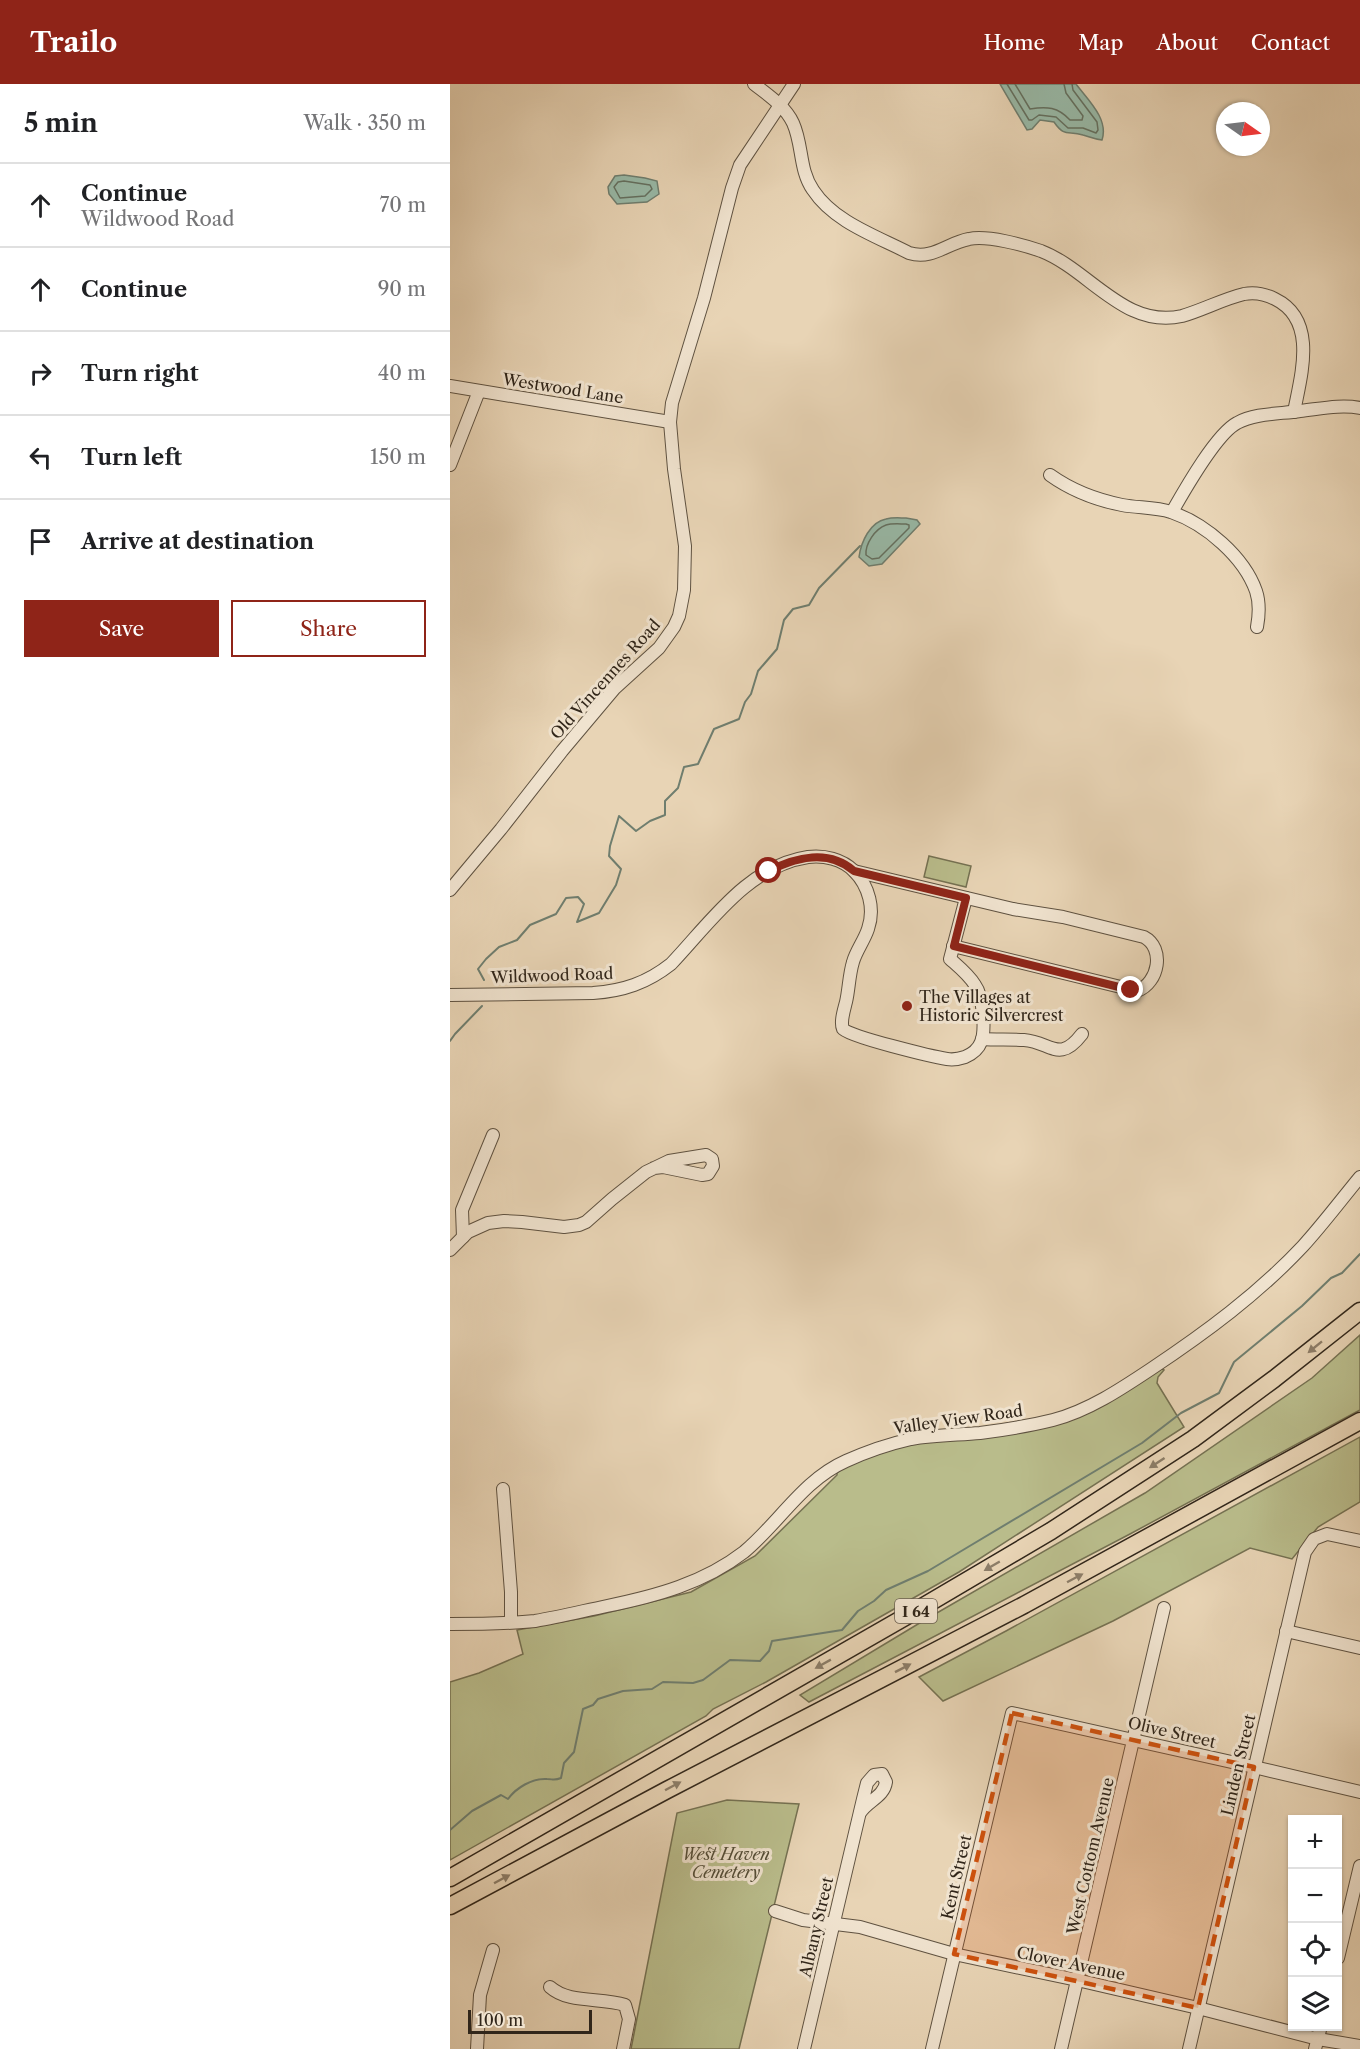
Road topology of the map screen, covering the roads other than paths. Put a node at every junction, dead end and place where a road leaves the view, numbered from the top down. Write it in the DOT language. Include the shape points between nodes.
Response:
graph roads {
  1 [pos="754,84"];
  2 [pos="794,84"];
  3 [pos="780,105"];
  4 [pos="450,386"];
  5 [pos="479,391"];
  6 [pos="1360,408"];
  7 [pos="1294,412"];
  8 [pos="670,422"];
  9 [pos="450,465"];
  10 [pos="1050,475"];
  11 [pos="1172,512"];
  12 [pos="1257,627"];
  13 [pos="854,871"];
  14 [pos="450,890"];
  15 [pos="966,898"];
  16 [pos="954,946"];
  17 [pos="450,995"];
  18 [pos="1082,1034"];
  19 [pos="982,1039"];
  20 [pos="493,1136"];
  21 [pos="654,1168"];
  22 [pos="1360,1177"];
  23 [pos="463,1237"];
  24 [pos="450,1250"];
  25 [pos="1360,1311"];
  26 [pos="1360,1421"];
  27 [pos="504,1489"];
  28 [pos="1360,1541"];
  29 [pos="1164,1608"];
  30 [pos="511,1622"];
  31 [pos="450,1624"];
  32 [pos="1286,1631"];
  33 [pos="1360,1648"];
  34 [pos="1012,1713"];
  35 [pos="1134,1741"];
  36 [pos="1254,1767"];
  37 [pos="1360,1792"];
  38 [pos="860,1813"];
  39 [pos="1360,1866"];
  40 [pos="450,1878"];
  41 [pos="450,1906"];
  42 [pos="775,1911"];
  43 [pos="834,1924"];
  44 [pos="1342,1941"];
  45 [pos="494,1950"];
  46 [pos="954,1954"];
  47 [pos="1077,1980"];
  48 [pos="550,1987"];
  49 [pos="1198,2008"];
  50 [pos="1318,2038"];
  51 [pos="1360,2046"];
  52 [pos="477,2049"];
  53 [pos="623,2049"];
  54 [pos="804,2049"];
  55 [pos="932,2049"];
  56 [pos="1061,2049"];
  57 [pos="1189,2049"];
  1 -- 3 [label="street"];
  2 -- 3 [label="street, Old Vincennes Road"];
  3 -- 7 [label="street" via="793,124 806,176 823,203 843,219 909,253 933,254 964,240 979,238 1034,249 1069,266 1128,308 1154,318 1182,316 1245,294 1266,295 1279,301 1296,316 1303,335"];
  3 -- 8 [label="street, Old Vincennes Road" via="736,176 704,298 678,377"];
  4 -- 5 [label="street, Westwood Lane"];
  5 -- 8 [label="street, Westwood Lane"];
  5 -- 9 [label="street"];
  6 -- 7 [label="street"];
  7 -- 11 [label="street" via="1234,424 1198,468"];
  8 -- 14 [label="street, Old Vincennes Road" via="686,546 684,590 674,627 659,648 615,688 561,751"];
  10 -- 11 [label="street" via="1088,495"];
  11 -- 12 [label="street" via="1220,541 1238,559 1257,592"];
  13 -- 15 [label="street, Wildwood Road"];
  13 -- 17 [label="street, Wildwood Road" via="834,859 813,857 769,871 736,894 671,964 648,980 626,988 592,993"];
  13 -- 19 [label="street" via="863,881 870,904 869,923 853,961 842,1026 846,1032 955,1059 971,1054"];
  15 -- 16 [label="street"];
  15 -- 16 [label="street, Wildwood Road" via="1144,937 1157,951 1154,976 1137,991"];
  16 -- 19 [label="street" via="950,959 979,991"];
  18 -- 19 [label="street" via="1075,1044 1063,1050 1026,1040"];
  20 -- 23 [label="street" via="462,1210"];
  21 -- 23 [label="street" via="579,1225 495,1221"];
  22 -- 30 [label="street, Valley View Road" via="1301,1248 1252,1294 1115,1393 1049,1421 924,1437 870,1451 822,1474 748,1548 692,1582 627,1602"];
  23 -- 24 [label="street"];
  25 -- 40 [label="highway, I 64, one-way" via="1193,1439 1051,1531"];
  41 -- 26 [label="highway, I 64, one-way" via="1042,1596"];
  27 -- 30 [label="street"];
  28 -- 32 [label="street, Linden Street" via="1327,1534 1314,1539 1305,1552"];
  29 -- 35 [label="street, West Cottom Avenue"];
  30 -- 31 [label="street, Valley View Road"];
  32 -- 33 [label="street"];
  32 -- 36 [label="street, Linden Street"];
  34 -- 35 [label="street, Olive Street"];
  34 -- 46 [label="street, Kent Street"];
  35 -- 36 [label="street, Olive Street"];
  35 -- 47 [label="street, West Cottom Avenue"];
  36 -- 37 [label="street, Olive Street"];
  36 -- 49 [label="street, Linden Street"];
  38 -- 43 [label="street, Albany Street"];
  39 -- 44 [label="street"];
  42 -- 43 [label="street, Clover Avenue"];
  43 -- 46 [label="street, Clover Avenue" via="860,1927"];
  43 -- 54 [label="street, Albany Street"];
  45 -- 52 [label="street" via="480,1995"];
  46 -- 47 [label="street, Clover Avenue"];
  46 -- 55 [label="street, Kent Street"];
  47 -- 49 [label="street, Clover Avenue"];
  47 -- 56 [label="street, West Cottom Avenue"];
  48 -- 53 [label="street" via="559,1995 625,2005 629,2019"];
  49 -- 50 [label="street, Clover Avenue"];
  49 -- 57 [label="street, Linden Street"];
  50 -- 51 [label="street, Clover Avenue"];
}
